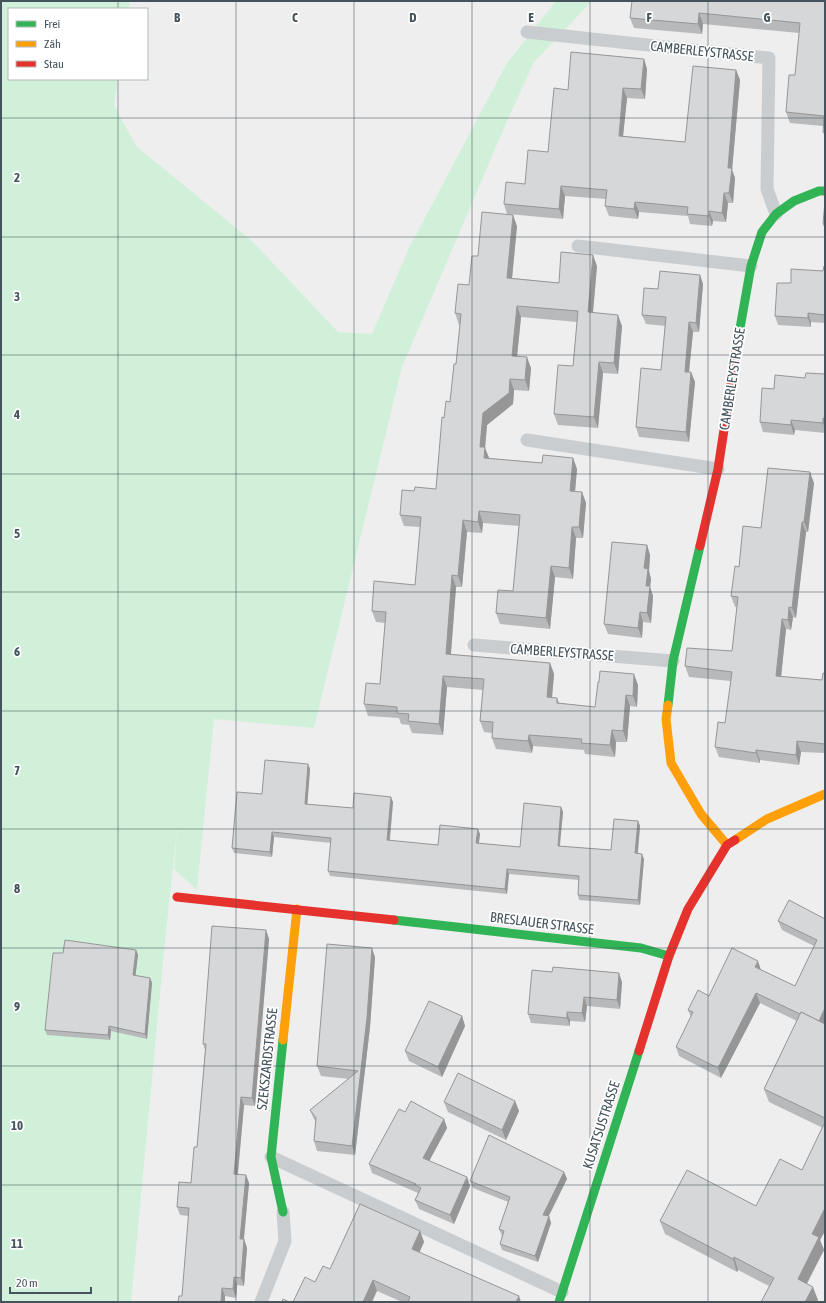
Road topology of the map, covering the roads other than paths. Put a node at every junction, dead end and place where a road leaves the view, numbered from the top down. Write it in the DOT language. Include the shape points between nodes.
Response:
graph roads {
  1 [pos="527,32"];
  2 [pos="825,191"];
  3 [pos="776,214"];
  4 [pos="578,246"];
  5 [pos="751,266"];
  6 [pos="527,440"];
  7 [pos="718,468"];
  8 [pos="474,645"];
  9 [pos="674,661"];
  10 [pos="825,794"];
  11 [pos="727,845"];
  12 [pos="177,897"];
  13 [pos="296,909"];
  14 [pos="669,956"];
  15 [pos="271,1157"];
  16 [pos="283,1212"];
  17 [pos="561,1297"];
  18 [pos="262,1302"];
  1 -- 3 [label="lane, CAMBERLEYSTRASSE" via="769,58 767,189"];
  2 -- 3 [label="street, CAMBERLEYSTRASSE" via="794,201"];
  3 -- 5 [label="street, CAMBERLEYSTRASSE" via="762,232"];
  4 -- 5 [label="lane"];
  5 -- 7 [label="street, CAMBERLEYSTRASSE"];
  6 -- 7 [label="lane"];
  7 -- 9 [label="street, CAMBERLEYSTRASSE"];
  8 -- 9 [label="lane, CAMBERLEYSTRASSE"];
  9 -- 11 [label="street, CAMBERLEYSTRASSE" via="666,719 671,763 701,814"];
  10 -- 11 [label="street" via="767,819"];
  11 -- 14 [label="street" via="688,909"];
  12 -- 13 [label="street, BRESLAUER STRASSE"];
  13 -- 14 [label="street, BRESLAUER STRASSE" via="641,948"];
  13 -- 15 [label="street, SZEKSZARDSTRASSE"];
  14 -- 17 [label="street, KUSATSUSTRASSE"];
  15 -- 16 [label="street, SZEKSZARDSTRASSE"];
  15 -- 17 [label="lane"];
  16 -- 18 [label="lane" via="286,1241"];
}
